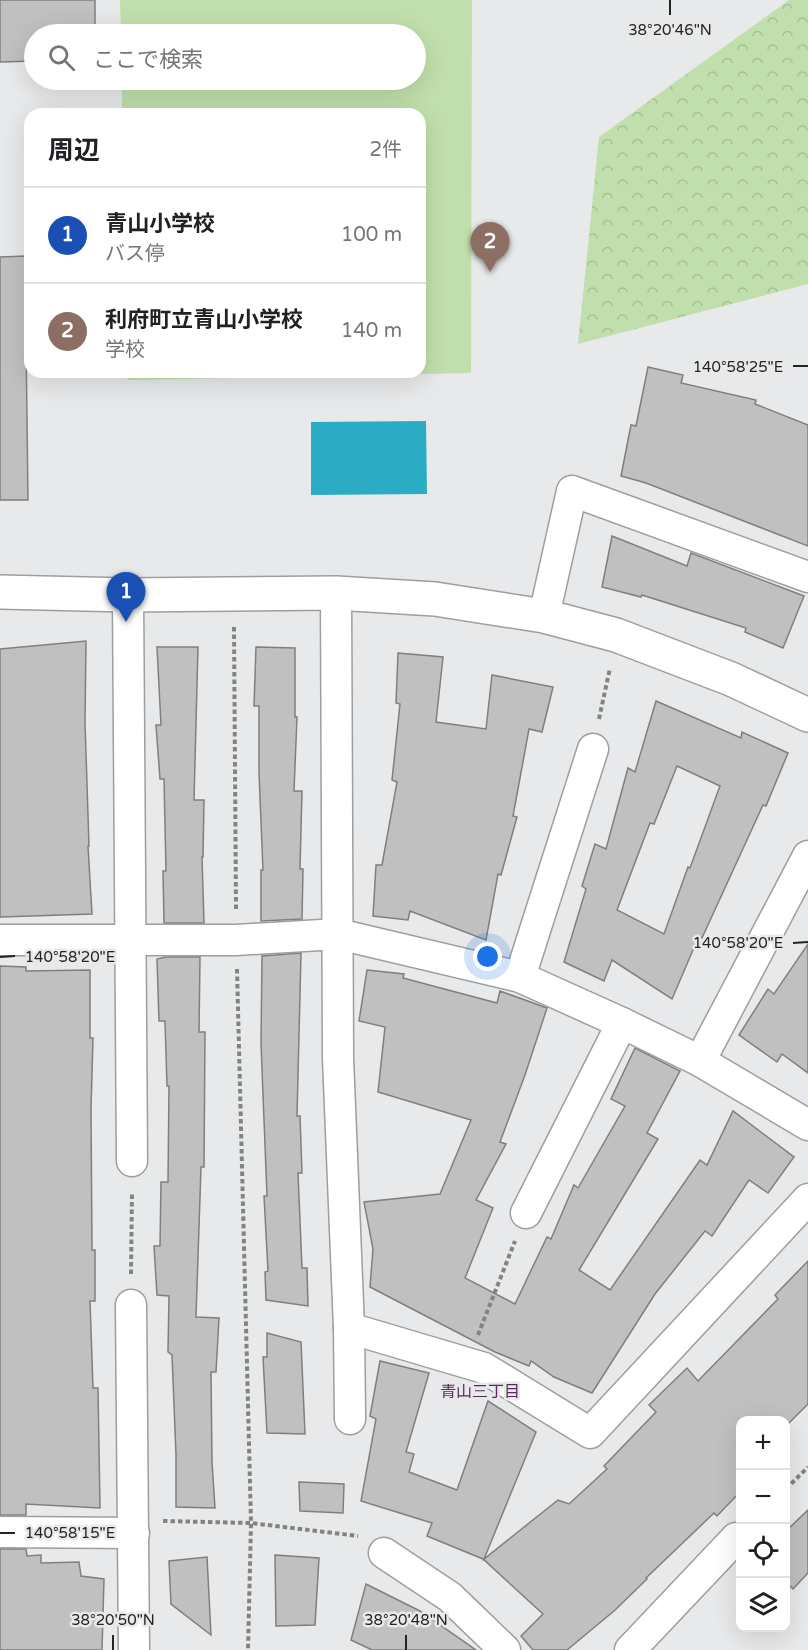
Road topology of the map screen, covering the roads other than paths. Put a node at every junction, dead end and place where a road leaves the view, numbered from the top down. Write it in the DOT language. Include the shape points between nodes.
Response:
graph roads {
  1 [pos="808,578"];
  2 [pos="0,592"];
  3 [pos="336,593"];
  4 [pos="128,595"];
  5 [pos="544,616"];
  6 [pos="808,715"];
  7 [pos="593,749"];
  8 [pos="808,856"];
  9 [pos="338,934"];
  10 [pos="0,940"];
  11 [pos="130,940"];
  12 [pos="520,977"];
  13 [pos="622,1023"];
  14 [pos="700,1061"];
  15 [pos="808,1125"];
  16 [pos="132,1161"];
  17 [pos="808,1199"];
  18 [pos="526,1213"];
  19 [pos="130,1305"];
  20 [pos="349,1328"];
  21 [pos="350,1419"];
  22 [pos="0,1532"];
  23 [pos="134,1533"];
  24 [pos="736,1538"];
  25 [pos="384,1553"];
  26 [pos="134,1650"];
  27 [pos="505,1650"];
  28 [pos="630,1650"];
  1 -- 5 [label="street" via="572,491"];
  2 -- 4 [label="street"];
  3 -- 4 [label="street"];
  3 -- 5 [label="street" via="435,599"];
  3 -- 9 [label="street"];
  4 -- 11 [label="street"];
  5 -- 6 [label="street" via="616,635 731,679"];
  7 -- 12 [label="street"];
  8 -- 14 [label="street"];
  9 -- 11 [label="street" via="236,940"];
  9 -- 12 [label="street"];
  9 -- 20 [label="street" via="338,1058"];
  10 -- 11 [label="street"];
  11 -- 16 [label="street"];
  12 -- 13 [label="street"];
  13 -- 14 [label="street"];
  13 -- 18 [label="street"];
  14 -- 15 [label="street"];
  17 -- 20 [label="street" via="590,1433 484,1368"];
  19 -- 23 [label="street"];
  20 -- 21 [label="street"];
  22 -- 23 [label="street"];
  23 -- 26 [label="street"];
  24 -- 28 [label="street"];
  25 -- 27 [label="street" via="450,1597"];
}
